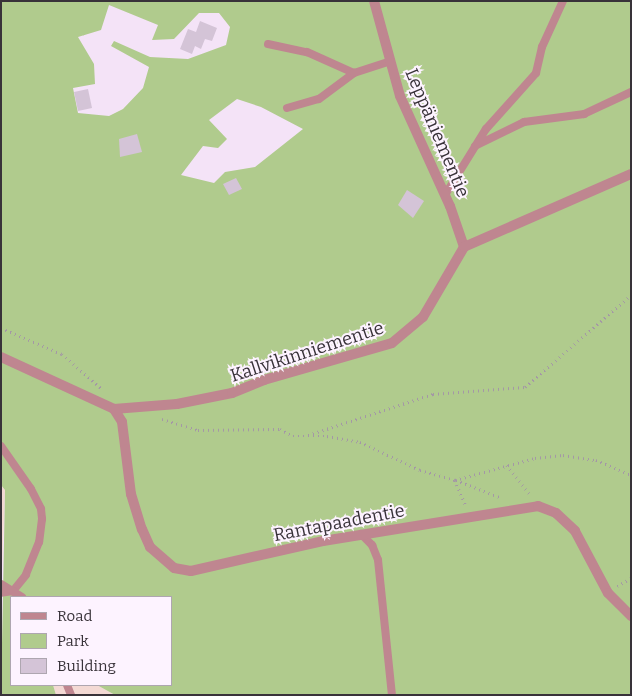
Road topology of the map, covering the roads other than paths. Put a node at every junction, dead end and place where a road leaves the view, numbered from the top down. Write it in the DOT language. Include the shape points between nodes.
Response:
graph roads {
  1 [pos="374,1"];
  2 [pos="563,1"];
  3 [pos="268,44"];
  4 [pos="390,61"];
  5 [pos="354,73"];
  6 [pos="631,92"];
  7 [pos="287,108"];
  8 [pos="475,146"];
  9 [pos="631,174"];
  10 [pos="445,195"];
  11 [pos="464,248"];
  12 [pos="1,357"];
  13 [pos="115,409"];
  14 [pos="1,446"];
  15 [pos="361,534"];
  16 [pos="1,584"];
  17 [pos="13,591"];
  18 [pos="1,593"];
  19 [pos="20,596"];
  20 [pos="631,616"];
  21 [pos="392,695"];
  1 -- 4 [label="street, Leppäniementie"];
  2 -- 8 [label="lane" via="542,47 536,73"];
  3 -- 5 [label="lane" via="307,52"];
  4 -- 5 [label="lane"];
  4 -- 10 [label="street, Leppäniementie" via="400,96"];
  5 -- 7 [label="lane" via="319,100"];
  6 -- 8 [label="lane" via="584,114 524,122"];
  8 -- 10 [label="lane"];
  9 -- 11 [label="street"];
  10 -- 11 [label="street, Leppäniementie"];
  11 -- 13 [label="street, Kallvikinniementie" via="423,318 392,343 264,380 232,393 177,404"];
  12 -- 13 [label="street, Kallvikinniementie"];
  13 -- 15 [label="street, Rantapaadentie" via="122,422 132,494 142,529 150,547 174,568 191,570"];
  14 -- 17 [label="lane" via="41,508 39,542 26,575"];
  15 -- 20 [label="street, Rantapaadentie" via="538,506 556,513 575,531 608,592"];
  15 -- 21 [label="lane" via="372,545 378,560"];
  16 -- 17 [label="lane"];
  17 -- 18 [label="lane"];
  17 -- 19 [label="lane"];
}
